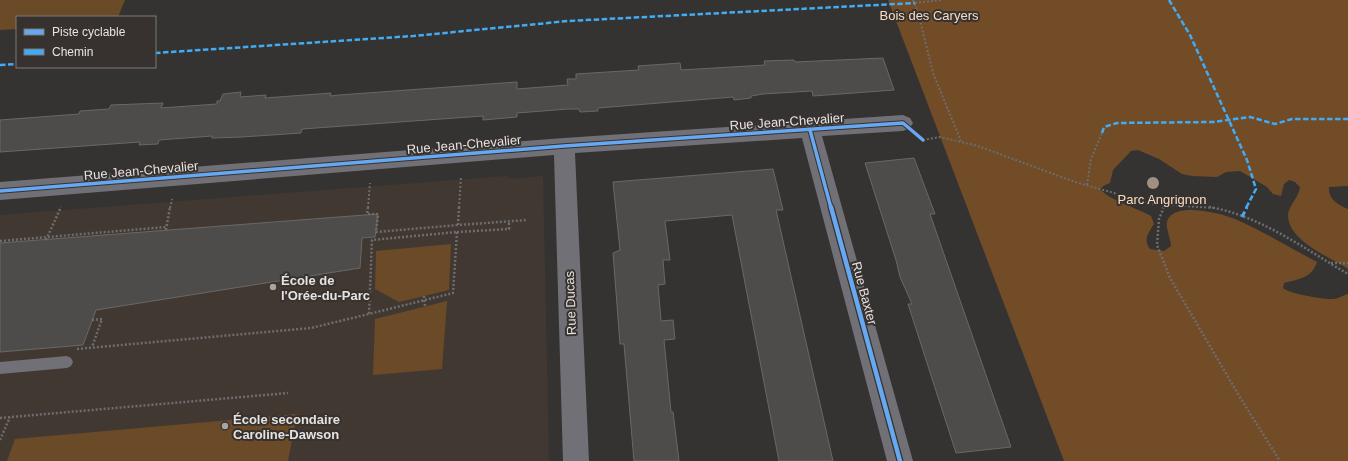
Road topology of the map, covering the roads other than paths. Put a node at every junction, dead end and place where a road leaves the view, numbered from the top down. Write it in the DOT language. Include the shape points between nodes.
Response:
graph roads {
  1 [pos="903,123"];
  2 [pos="810,130"];
  3 [pos="564,146"];
  4 [pos="0,191"];
  5 [pos="67,362"];
  6 [pos="0,368"];
  7 [pos="576,461"];
  8 [pos="900,461"];
  1 -- 2 [label="street, Rue Jean-Chevalier"];
  2 -- 3 [label="street, Rue Jean-Chevalier"];
  2 -- 8 [label="street, Rue Baxter"];
  3 -- 4 [label="street, Rue Jean-Chevalier"];
  3 -- 7 [label="street, Rue Ducas"];
  5 -- 6 [label="lane"];
}
